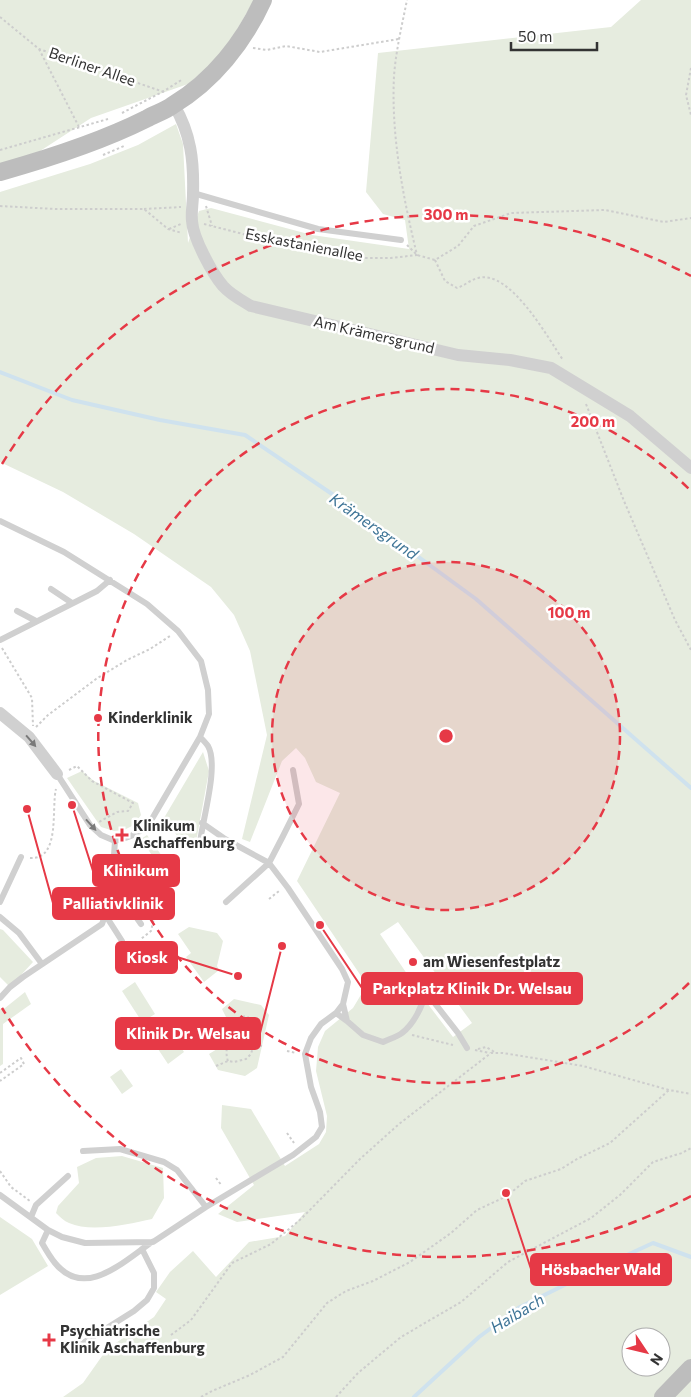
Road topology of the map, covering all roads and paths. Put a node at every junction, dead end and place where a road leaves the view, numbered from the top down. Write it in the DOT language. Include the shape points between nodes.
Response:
graph roads {
  1 [pos="263,0"];
  2 [pos="407,0"];
  3 [pos="0,17"];
  4 [pos="399,39"];
  5 [pos="238,45"];
  6 [pos="39,49"];
  7 [pos="691,68"];
  8 [pos="187,77"];
  9 [pos="169,98"];
  10 [pos="121,114"];
  11 [pos="691,115"];
  12 [pos="113,118"];
  13 [pos="80,128"];
  14 [pos="0,150"];
  15 [pos="0,172"];
  16 [pos="193,193"];
  17 [pos="0,206"];
  18 [pos="193,207"];
  19 [pos="144,208"];
  20 [pos="691,218"];
  21 [pos="192,220"];
  22 [pos="194,236"];
  23 [pos="402,240"];
  24 [pos="417,255"];
  25 [pos="435,260"];
  26 [pos="564,361"];
  27 [pos="578,383"];
  28 [pos="691,468"];
  29 [pos="0,521"];
  30 [pos="110,580"];
  31 [pos="51,589"];
  32 [pos="72,603"];
  33 [pos="17,611"];
  34 [pos="36,621"];
  35 [pos="178,631"];
  36 [pos="0,640"];
  37 [pos="0,644"];
  38 [pos="691,650"];
  39 [pos="0,713"];
  40 [pos="200,737"];
  41 [pos="77,766"];
  42 [pos="293,770"];
  43 [pos="58,775"];
  44 [pos="202,823"];
  45 [pos="90,825"];
  46 [pos="115,841"];
  47 [pos="200,842"];
  48 [pos="45,854"];
  49 [pos="21,857"];
  50 [pos="269,863"];
  51 [pos="130,883"];
  52 [pos="286,885"];
  53 [pos="269,898"];
  54 [pos="111,899"];
  55 [pos="0,902"];
  56 [pos="226,902"];
  57 [pos="154,908"];
  58 [pos="106,916"];
  59 [pos="0,917"];
  60 [pos="154,918"];
  61 [pos="142,924"];
  62 [pos="141,939"];
  63 [pos="122,941"];
  64 [pos="42,964"];
  65 [pos="426,991"];
  66 [pos="0,998"];
  67 [pos="433,1001"];
  68 [pos="344,1004"];
  69 [pos="336,1013"];
  70 [pos="347,1021"];
  71 [pos="402,1033"];
  72 [pos="254,1044"];
  73 [pos="262,1046"];
  74 [pos="467,1048"];
  75 [pos="476,1050"];
  76 [pos="491,1053"];
  77 [pos="496,1053"];
  78 [pos="228,1061"];
  79 [pos="216,1066"];
  80 [pos="0,1073"];
  81 [pos="0,1081"];
  82 [pos="669,1090"];
  83 [pos="691,1094"];
  84 [pos="287,1132"];
  85 [pos="691,1148"];
  86 [pos="83,1151"];
  87 [pos="299,1151"];
  88 [pos="0,1171"];
  89 [pos="68,1176"];
  90 [pos="0,1195"];
  91 [pos="36,1205"];
  92 [pos="206,1207"];
  93 [pos="31,1217"];
  94 [pos="48,1230"];
  95 [pos="153,1242"];
  96 [pos="142,1249"];
  97 [pos="171,1335"];
  98 [pos="75,1348"];
  99 [pos="691,1368"];
  100 [pos="201,1397"];
  101 [pos="336,1397"];
  102 [pos="663,1397"];
  1 -- 5 [label="street"];
  2 -- 4 [label="path"];
  3 -- 6 [label="path, Berliner Allee"];
  4 -- 5 [label="path" via="320,52 286,46 267,50"];
  4 -- 24 [label="path" via="394,76 395,127 405,208"];
  5 -- 9 [label="street" via="212,75"];
  6 -- 9 [label="path, Berliner Allee"];
  6 -- 13 [label="path"];
  7 -- 11 [label="path" via="686,95"];
  8 -- 9 [label="path"];
  9 -- 10 [label="path"];
  9 -- 15 [label="street" via="109,136"];
  9 -- 16 [label="street, Am Krämersgrund" via="181,117 191,145"];
  12 -- 13 [label="path"];
  13 -- 14 [label="path"];
  16 -- 18 [label="street, Am Krämersgrund"];
  16 -- 23 [label="lane" via="318,228"];
  17 -- 19 [label="path"];
  18 -- 19 [label="path"];
  18 -- 21 [label="street, Am Krämersgrund"];
  19 -- 22 [label="path" via="168,229"];
  20 -- 25 [label="path" via="664,222 605,210 511,214 474,226 458,246"];
  21 -- 22 [label="street, Am Krämersgrund"];
  21 -- 24 [label="path, Esskastanienallee" via="290,246 354,258"];
  22 -- 27 [label="street, Am Krämersgrund" via="223,286 235,298 251,306 458,355 551,368"];
  23 -- 24 [label="path"];
  24 -- 25 [label="path"];
  25 -- 26 [label="path" via="445,282 457,288 478,278 496,280 520,298"];
  27 -- 28 [label="street, Am Krämersgrund" via="630,416"];
  27 -- 38 [label="path" via="624,501"];
  29 -- 30 [label="lane" via="64,552"];
  30 -- 32 [label="lane" via="97,591"];
  30 -- 35 [label="lane" via="147,604"];
  31 -- 32 [label="lane"];
  32 -- 34 [label="lane"];
  33 -- 34 [label="lane"];
  34 -- 36 [label="lane"];
  35 -- 37 [label="path" via="96,678 33,729 32,698"];
  35 -- 40 [label="lane" via="201,661 208,690 208,714"];
  39 -- 43 [label="street, one-way" via="28,737"];
  40 -- 44 [label="lane" via="209,746 213,770"];
  40 -- 46 [label="lane" via="149,824 132,836"];
  41 -- 45 [label="path" via="92,781 133,803 128,811 118,812"];
  42 -- 50 [label="lane" via="299,804"];
  43 -- 45 [label="lane"];
  43 -- 48 [label="path" via="52,837"];
  44 -- 47 [label="lane"];
  44 -- 50 [label="lane"];
  45 -- 46 [label="lane"];
  46 -- 54 [label="lane"];
  49 -- 55 [label="lane"];
  50 -- 52 [label="lane"];
  50 -- 56 [label="lane"];
  51 -- 60 [label="path"];
  52 -- 53 [label="path"];
  52 -- 68 [label="lane" via="342,969 348,982"];
  54 -- 58 [label="lane"];
  54 -- 61 [label="lane" via="125,901"];
  57 -- 60 [label="path"];
  58 -- 63 [label="lane"];
  58 -- 64 [label="lane" via="102,924"];
  59 -- 64 [label="lane" via="19,933"];
  60 -- 62 [label="path" via="151,931"];
  64 -- 66 [label="lane"];
  65 -- 71 [label="lane" via="414,1019"];
  67 -- 74 [label="lane"];
  68 -- 69 [label="lane"];
  68 -- 70 [label="lane"];
  69 -- 70 [label="lane"];
  69 -- 87 [label="lane" via="321,1024 311,1038 306,1054 322,1127 316,1138"];
  70 -- 71 [label="lane" via="363,1035 383,1042"];
  71 -- 74 [label="path"];
  72 -- 73 [label="path"];
  72 -- 78 [label="path" via="252,1054 246,1059"];
  72 -- 78 [label="path" via="257,1028 246,1016 238,1018 227,1049"];
  74 -- 75 [label="path"];
  75 -- 76 [label="path"];
  75 -- 77 [label="path" via="486,1047"];
  76 -- 77 [label="path"];
  76 -- 97 [label="path" via="399,1124 271,1244 232,1263 191,1320"];
  77 -- 82 [label="path" via="583,1066"];
  78 -- 79 [label="path"];
  80 -- 81 [label="path" via="21,1058 24,1064"];
  82 -- 83 [label="path"];
  82 -- 100 [label="path" via="610,1143 561,1169 525,1181 507,1196 477,1210 410,1262 346,1291 327,1303 283,1357"];
  84 -- 87 [label="path"];
  85 -- 101 [label="path" via="653,1162 591,1218 508,1262 462,1302 401,1337 358,1373"];
  86 -- 92 [label="lane" via="120,1149 164,1162 177,1170"];
  87 -- 92 [label="lane"];
  88 -- 91 [label="path" via="11,1187"];
  89 -- 91 [label="lane"];
  90 -- 93 [label="lane"];
  91 -- 93 [label="lane"];
  92 -- 95 [label="lane"];
  93 -- 94 [label="lane"];
  94 -- 95 [label="lane" via="85,1243"];
  94 -- 96 [label="lane" via="42,1243 65,1273 78,1279 105,1274"];
  95 -- 96 [label="lane"];
  96 -- 98 [label="lane" via="154,1273 154,1288 147,1300"];
  99 -- 102 [label="street"];
}
